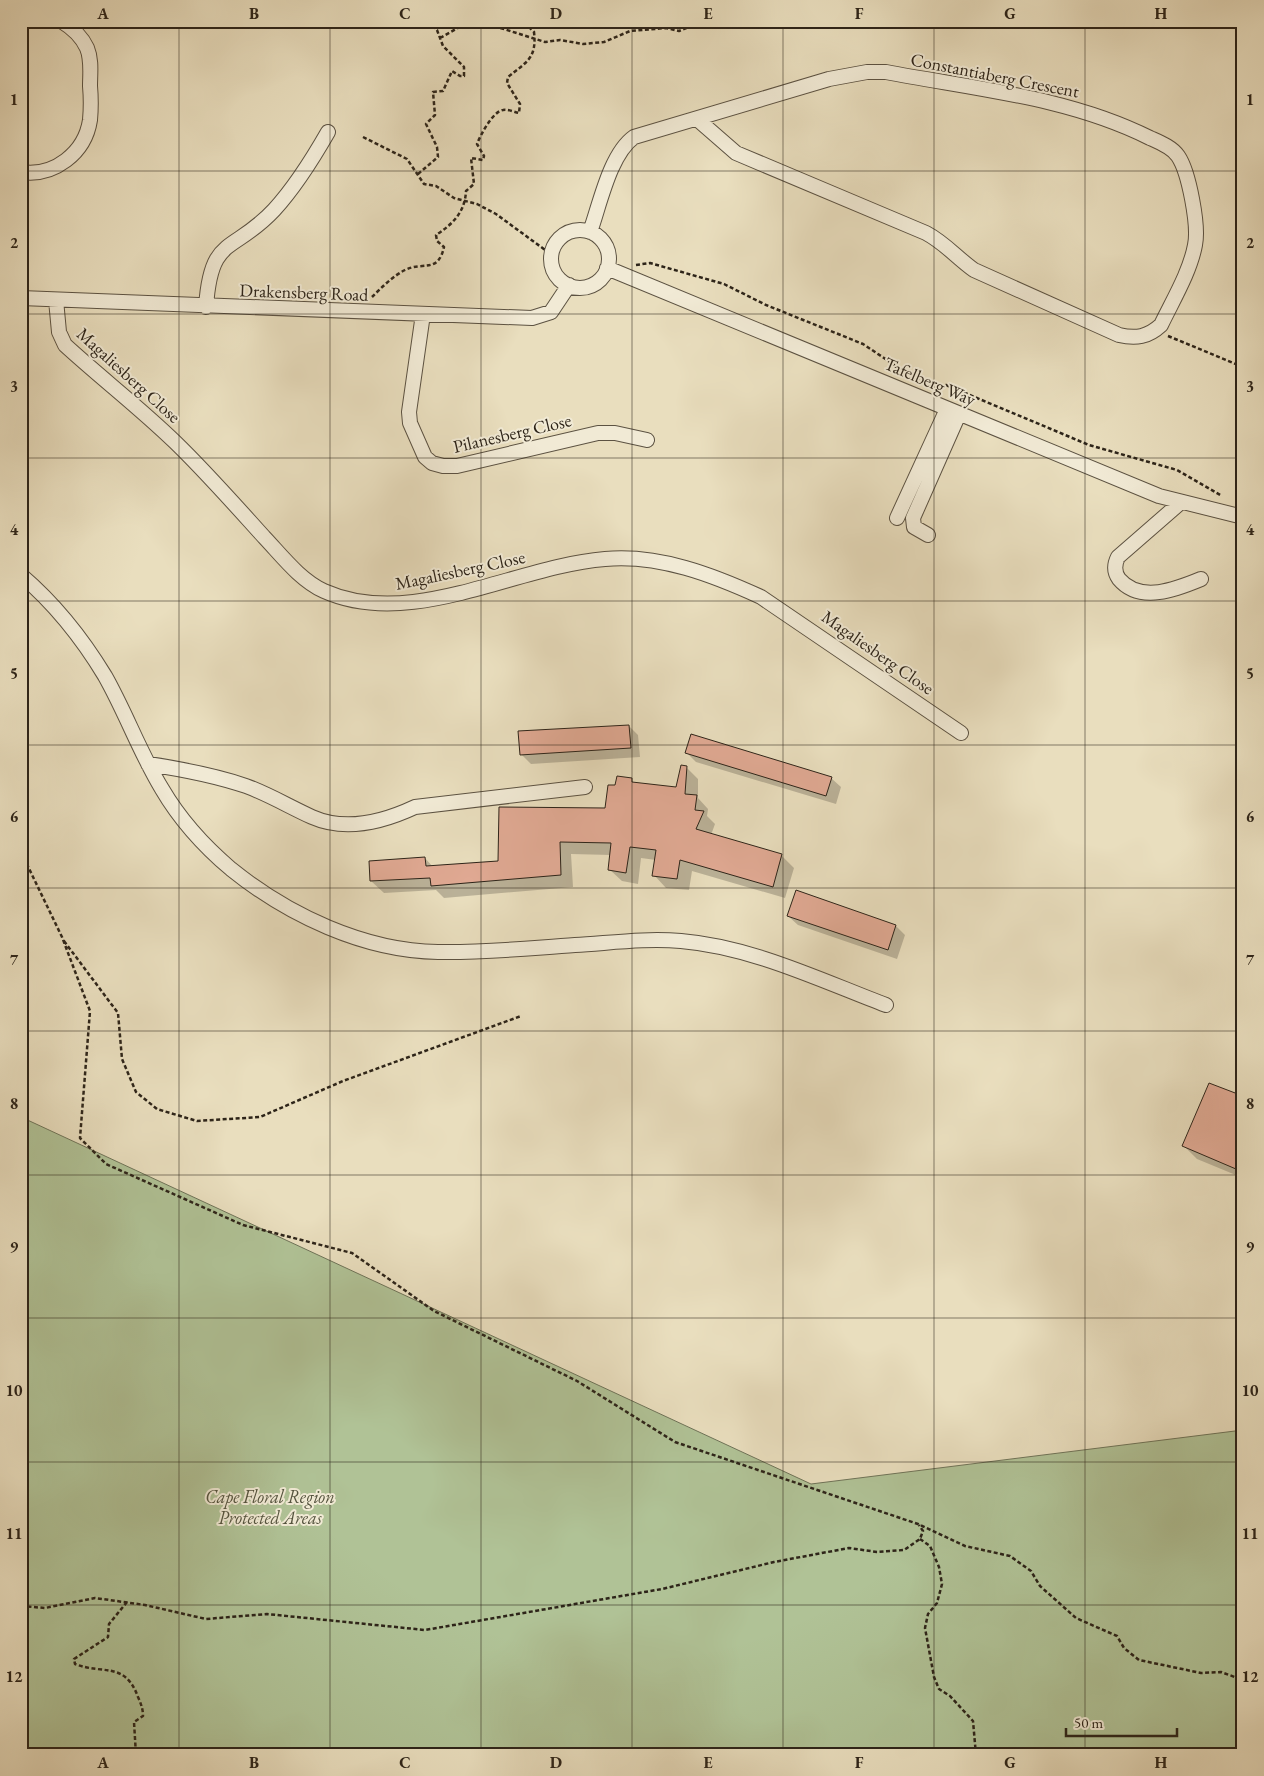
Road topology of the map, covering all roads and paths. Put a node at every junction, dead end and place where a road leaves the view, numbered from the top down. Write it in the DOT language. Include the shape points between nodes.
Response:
graph roads {
  1 [pos="61,21"];
  2 [pos="427,21"];
  3 [pos="530,21"];
  4 [pos="704,21"];
  5 [pos="440,38"];
  6 [pos="535,39"];
  7 [pos="697,119"];
  8 [pos="328,132"];
  9 [pos="364,137"];
  10 [pos="21,172"];
  11 [pos="418,174"];
  12 [pos="466,201"];
  13 [pos="590,232"];
  14 [pos="552,255"];
  15 [pos="607,268"];
  16 [pos="624,274"];
  17 [pos="569,285"];
  18 [pos="21,298"];
  19 [pos="56,300"];
  20 [pos="369,300"];
  21 [pos="206,307"];
  22 [pos="423,314"];
  23 [pos="1154,332"];
  24 [pos="1243,367"];
  25 [pos="953,411"];
  26 [pos="647,440"];
  27 [pos="1183,504"];
  28 [pos="1227,506"];
  29 [pos="1243,517"];
  30 [pos="897,518"];
  31 [pos="928,535"];
  32 [pos="21,575"];
  33 [pos="1201,579"];
  34 [pos="962,733"];
  35 [pos="148,764"];
  36 [pos="585,787"];
  37 [pos="21,852"];
  38 [pos="62,937"];
  39 [pos="886,1005"];
  40 [pos="521,1016"];
  41 [pos="918,1524"];
  42 [pos="920,1539"];
  43 [pos="127,1602"];
  44 [pos="21,1606"];
  45 [pos="1243,1680"];
  46 [pos="136,1755"];
  47 [pos="976,1755"];
  1 -- 10 [label="street" via="79,35 87,49 90,122 83,141 70,158 41,173"];
  2 -- 5 [label="path"];
  3 -- 6 [label="path" via="529,27"];
  4 -- 6 [label="path" via="679,31 666,28 630,31 604,42 583,44"];
  5 -- 6 [label="path" via="465,24 477,27 491,25"];
  5 -- 11 [label="path" via="443,46 464,67 464,76 452,71 446,87 433,92 435,115 426,124 438,157"];
  6 -- 12 [label="path" via="535,50 526,63 508,77 507,84 520,104 519,114 499,112 482,132 477,144 484,156 483,160 471,158 474,184 466,191"];
  7 -- 13 [label="street, Constantiaberg Crescent" via="626,142 612,167"];
  7 -- 23 [label="street" via="736,153 926,233 941,241 974,270 1120,335 1134,338"];
  7 -- 23 [label="street, Constantiaberg Crescent" via="829,79 886,72 1054,102 1131,128 1178,155 1188,182 1196,242 1162,325"];
  8 -- 21 [label="street" via="306,172 272,212 220,252 209,275"];
  9 -- 11 [label="path" via="406,159"];
  11 -- 12 [label="path" via="424,184 436,186 454,198"];
  12 -- 14 [label="path" via="496,214"];
  12 -- 20 [label="path" via="459,216 436,235 436,241 444,247 442,258 434,265 406,269"];
  13 -- 14 [label="street" via="582,230 564,235 558,240"];
  13 -- 15 [label="street" via="598,236 608,250"];
  14 -- 17 [label="street" via="556,274"];
  15 -- 16 [label="street, Tafelberg Way"];
  15 -- 17 [label="street" via="603,276 588,286"];
  16 -- 25 [label="street, Tafelberg Way"];
  16 -- 28 [label="path" via="633,265 650,263 724,284 766,305 863,344 938,388 946,385 1089,445 1177,470"];
  17 -- 22 [label="street, Drakensberg Road" via="551,312 540,317"];
  18 -- 19 [label="street, Drakensberg Road"];
  19 -- 21 [label="street, Drakensberg Road"];
  19 -- 34 [label="street, Magaliesberg Close" via="59,332 65,345 176,442 306,580 322,590 347,600 383,605 428,599 605,559 667,563 725,581 761,597"];
  21 -- 22 [label="street, Drakensberg Road"];
  22 -- 26 [label="street, Pilanesberg Close" via="409,412 413,434 425,457 432,463 457,466 598,433 615,432"];
  23 -- 24 [label="path"];
  25 -- 27 [label="street, Tafelberg Way"];
  25 -- 30 [label="street"];
  25 -- 31 [label="street" via="913,518 914,526"];
  27 -- 28 [label="street, Tafelberg Way"];
  27 -- 33 [label="street" via="1118,557 1116,575 1128,588 1151,593 1180,588"];
  28 -- 29 [label="street, Tafelberg Way"];
  32 -- 35 [label="street" via="71,625 105,677"];
  35 -- 36 [label="street" via="188,770 246,786 314,818 344,825 370,823 415,807"];
  35 -- 39 [label="street" via="163,792 191,828 230,868 293,910 358,938 436,952 678,940 744,952"];
  37 -- 38 [label="path"];
  38 -- 40 [label="path" via="118,1013 122,1059 136,1092 157,1109 197,1121 260,1117 343,1081"];
  38 -- 41 [label="path" via="90,1011 80,1138 106,1164 244,1224 352,1253 434,1311 577,1381 675,1442"];
  41 -- 42 [label="path" via="923,1531"];
  41 -- 45 [label="path" via="965,1546 1010,1556 1031,1571 1040,1586 1076,1618 1117,1636 1124,1648 1139,1660 1201,1673 1220,1672"];
  42 -- 43 [label="path" via="904,1550 877,1552 849,1548 662,1589 425,1630 266,1614 206,1619"];
  42 -- 47 [label="path" via="930,1546 942,1584 925,1628 934,1677 939,1689 950,1696 972,1721"];
  43 -- 44 [label="path" via="96,1598 45,1608"];
  43 -- 46 [label="path" via="109,1624 108,1637 74,1659 75,1664 87,1669 119,1673 134,1683 143,1710 142,1716 134,1722"];
}
